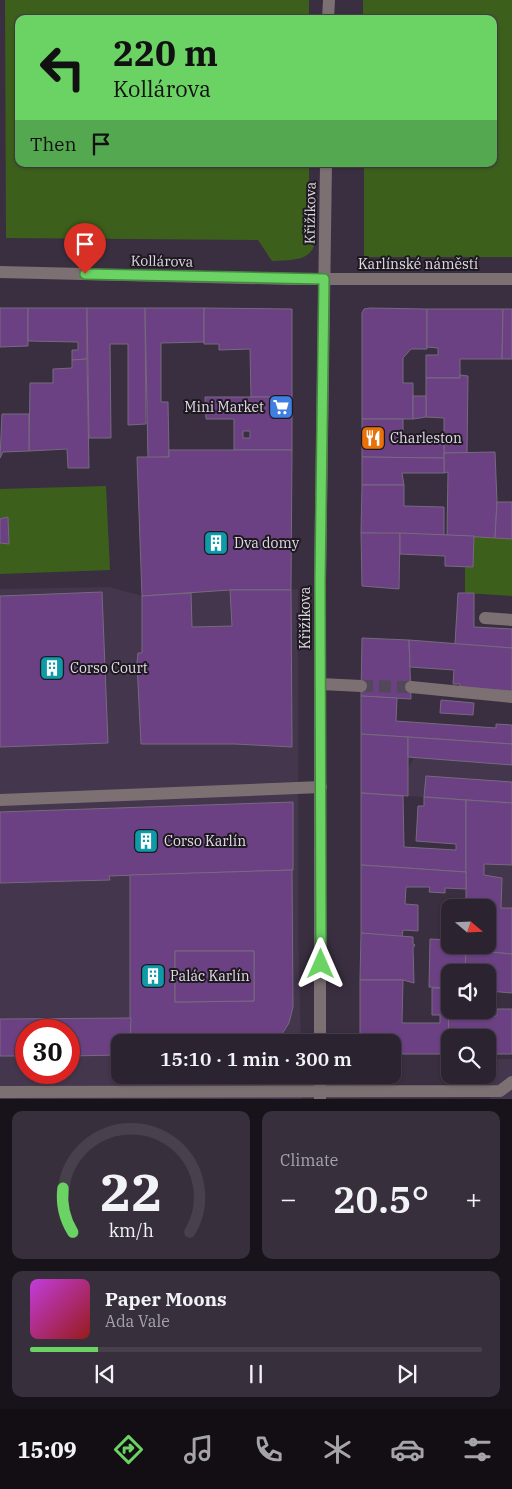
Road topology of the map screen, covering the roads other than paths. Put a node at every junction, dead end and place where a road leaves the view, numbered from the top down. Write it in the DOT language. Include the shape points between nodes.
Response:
graph roads {
  1 [pos="329,0"];
  2 [pos="328,15"];
  3 [pos="326,167"];
  4 [pos="0,272"];
  5 [pos="324,279"];
  6 [pos="512,279"];
  7 [pos="486,618"];
  8 [pos="512,620"];
  9 [pos="321,684"];
  10 [pos="361,686"];
  11 [pos="410,687"];
  12 [pos="512,697"];
  13 [pos="321,786"];
  14 [pos="0,800"];
  15 [pos="320,1034"];
  16 [pos="512,1082"];
  17 [pos="0,1092"];
  18 [pos="320,1095"];
  1 -- 2 [label="street"];
  3 -- 5 [label="street, Křižíkova"];
  4 -- 5 [label="street, Kollárova"];
  5 -- 6 [label="street, Karlínské náměstí"];
  5 -- 9 [label="street, Křižíkova"];
  7 -- 8 [label="street"];
  9 -- 10 [label="street"];
  9 -- 13 [label="street, Křižíkova"];
  11 -- 12 [label="street"];
  13 -- 14 [label="street"];
  13 -- 15 [label="street, Křižíkova"];
  16 -- 18 [label="street" via="500,1091"];
  17 -- 18 [label="street"];
}
